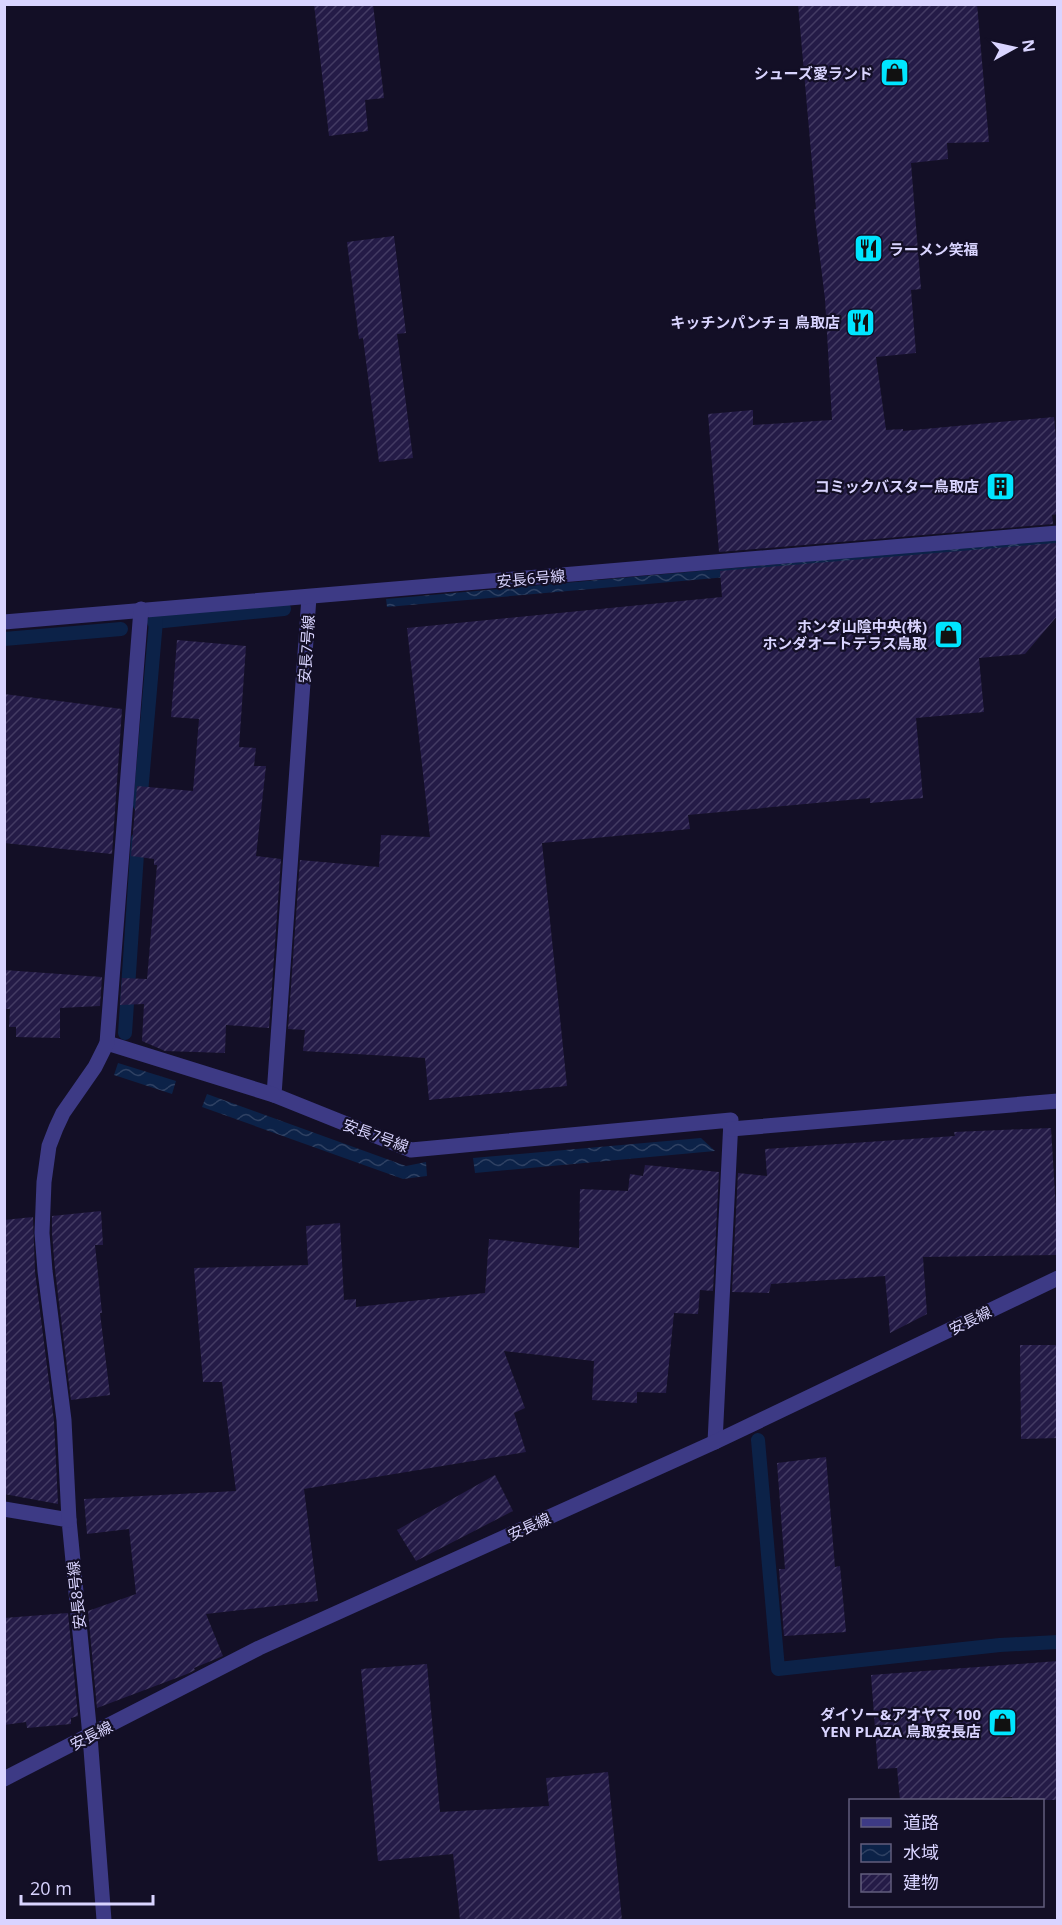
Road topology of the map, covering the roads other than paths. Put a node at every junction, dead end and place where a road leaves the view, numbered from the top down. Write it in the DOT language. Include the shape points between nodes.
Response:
graph roads {
  1 [pos="1058,533"];
  2 [pos="309,597"];
  3 [pos="141,609"];
  4 [pos="4,622"];
  5 [pos="107,1043"];
  6 [pos="273,1095"];
  7 [pos="1058,1101"];
  8 [pos="731,1129"];
  9 [pos="1058,1278"];
  10 [pos="715,1442"];
  11 [pos="4,1509"];
  12 [pos="69,1520"];
  13 [pos="90,1736"];
  14 [pos="4,1779"];
  15 [pos="104,1920"];
  1 -- 2 [label="street, 安長6号線"];
  2 -- 3 [label="street, 安長6号線"];
  2 -- 6 [label="street, 安長7号線"];
  3 -- 4 [label="street, 安長6号線"];
  3 -- 5 [label="street"];
  5 -- 6 [label="street"];
  5 -- 12 [label="street, 安長8号線" via="56,1128 44,1182 42,1233 64,1420"];
  6 -- 8 [label="street, 安長7号線" via="411,1150 731,1120"];
  7 -- 8 [label="street"];
  8 -- 10 [label="street"];
  9 -- 10 [label="street, 安長線"];
  10 -- 13 [label="street, 安長線" via="259,1648"];
  11 -- 12 [label="street"];
  12 -- 13 [label="street, 安長8号線"];
  13 -- 14 [label="street, 安長線"];
  13 -- 15 [label="street, 安長8号線"];
}
